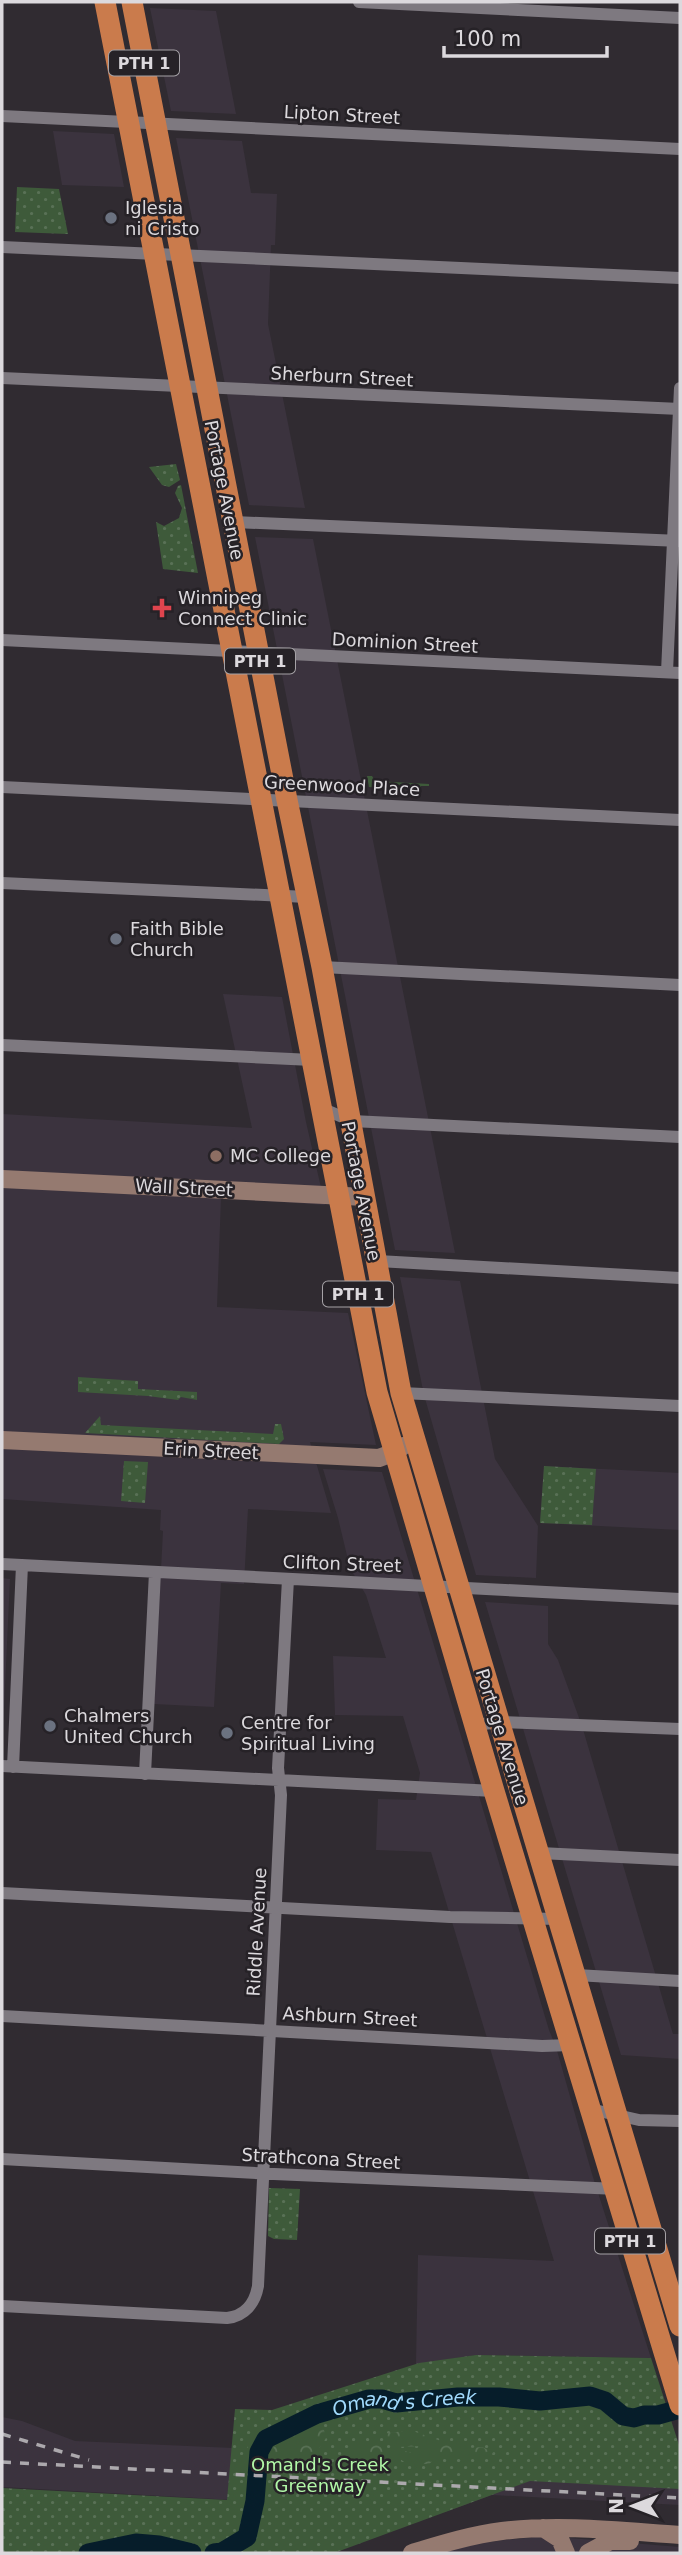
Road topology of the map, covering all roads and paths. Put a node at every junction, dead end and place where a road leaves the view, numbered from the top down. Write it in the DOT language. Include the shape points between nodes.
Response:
graph roads {
  1 [pos="105,2"];
  2 [pos="132,2"];
  3 [pos="359,2"];
  4 [pos="680,18"];
  5 [pos="2,116"];
  6 [pos="129,122"];
  7 [pos="156,123"];
  8 [pos="680,149"];
  9 [pos="2,247"];
  10 [pos="155,255"];
  11 [pos="182,256"];
  12 [pos="680,278"];
  13 [pos="2,378"];
  14 [pos="181,387"];
  15 [pos="680,388"];
  16 [pos="209,389"];
  17 [pos="680,409"];
  18 [pos="234,522"];
  19 [pos="677,541"];
  20 [pos="2,640"];
  21 [pos="233,652"];
  22 [pos="258,654"];
  23 [pos="674,672"];
  24 [pos="2,787"];
  25 [pos="261,799"];
  26 [pos="287,800"];
  27 [pos="680,820"];
  28 [pos="2,883"];
  29 [pos="281,895"];
  30 [pos="307,897"];
  31 [pos="322,967"];
  32 [pos="680,985"];
  33 [pos="2,1045"];
  34 [pos="312,1060"];
  35 [pos="321,1108"];
  36 [pos="352,1121"];
  37 [pos="680,1137"];
  38 [pos="2,1179"];
  39 [pos="340,1196"];
  40 [pos="365,1197"];
  41 [pos="378,1261"];
  42 [pos="680,1279"];
  43 [pos="401,1393"];
  44 [pos="680,1406"];
  45 [pos="415,1437"];
  46 [pos="2,1440"];
  47 [pos="395,1452"];
  48 [pos="2,1564"];
  49 [pos="22,1565"];
  50 [pos="155,1572"];
  51 [pos="289,1579"];
  52 [pos="435,1585"];
  53 [pos="460,1587"];
  54 [pos="680,1599"];
  55 [pos="500,1722"];
  56 [pos="475,1725"];
  57 [pos="680,1729"];
  58 [pos="7,1766"];
  59 [pos="145,1774"];
  60 [pos="279,1782"];
  61 [pos="494,1791"];
  62 [pos="540,1853"];
  63 [pos="680,1860"];
  64 [pos="2,1894"];
  65 [pos="275,1907"];
  66 [pos="559,1919"];
  67 [pos="534,1920"];
  68 [pos="576,1975"];
  69 [pos="680,1981"];
  70 [pos="2,2016"];
  71 [pos="270,2029"];
  72 [pos="571,2045"];
  73 [pos="590,2109"];
  74 [pos="617,2115"];
  75 [pos="680,2121"];
  76 [pos="2,2159"];
  77 [pos="263,2174"];
  78 [pos="614,2189"];
  79 [pos="639,2189"];
  80 [pos="2,2306"];
  81 [pos="680,2326"];
  82 [pos="680,2405"];
  83 [pos="543,2528"];
  84 [pos="680,2535"];
  85 [pos="680,2543"];
  86 [pos="412,2553"];
  87 [pos="566,2553"];
  88 [pos="588,2553"];
  1 -- 6 [label="highway, Portage Avenue / PTH 1"];
  2 -- 7 [label="highway, Portage Avenue / PTH 1"];
  3 -- 4 [label="street"];
  5 -- 6 [label="street, Lipton Street"];
  6 -- 7 [label="street, Lipton Street"];
  6 -- 10 [label="highway, Portage Avenue / PTH 1"];
  7 -- 8 [label="street, Lipton Street"];
  7 -- 11 [label="highway, Portage Avenue / PTH 1"];
  9 -- 10 [label="street"];
  10 -- 11 [label="street"];
  10 -- 14 [label="highway, Portage Avenue / PTH 1"];
  11 -- 12 [label="street"];
  11 -- 16 [label="highway, Portage Avenue / PTH 1"];
  13 -- 14 [label="street, Sherburn Street"];
  14 -- 16 [label="street, Sherburn Street"];
  14 -- 21 [label="highway, Portage Avenue / PTH 1"];
  15 -- 17 [label="street"];
  16 -- 17 [label="street, Sherburn Street"];
  16 -- 18 [label="highway, Portage Avenue / PTH 1"];
  17 -- 19 [label="street"];
  18 -- 19 [label="street"];
  18 -- 22 [label="highway, Portage Avenue / PTH 1"];
  19 -- 23 [label="street"];
  20 -- 21 [label="street, Dominion Street"];
  21 -- 22 [label="street, Dominion Street"];
  21 -- 25 [label="highway, Portage Avenue / PTH 1"];
  22 -- 23 [label="street, Dominion Street"];
  22 -- 26 [label="highway, Portage Avenue / PTH 1"];
  24 -- 25 [label="street, Greenwood Place"];
  25 -- 26 [label="street, Greenwood Place"];
  25 -- 29 [label="highway, Portage Avenue / PTH 1"];
  26 -- 27 [label="street, Greenwood Place"];
  26 -- 30 [label="highway, Portage Avenue / PTH 1"];
  28 -- 29 [label="street"];
  29 -- 30 [label="street"];
  29 -- 34 [label="highway, Portage Avenue / PTH 1"];
  30 -- 31 [label="highway, Portage Avenue / PTH 1"];
  31 -- 32 [label="street"];
  31 -- 36 [label="highway, Portage Avenue / PTH 1"];
  33 -- 34 [label="street"];
  34 -- 35 [label="highway, Portage Avenue / PTH 1"];
  35 -- 36 [label="street"];
  35 -- 39 [label="highway, Portage Avenue / PTH 1"];
  36 -- 37 [label="street"];
  36 -- 40 [label="highway, Portage Avenue / PTH 1"];
  38 -- 39 [label="main road, Wall Street"];
  39 -- 40 [label="main road, Wall Street"];
  39 -- 47 [label="highway, Portage Avenue / PTH 1" via="377,1392"];
  40 -- 41 [label="highway, Portage Avenue / PTH 1"];
  41 -- 42 [label="street"];
  41 -- 43 [label="highway, Portage Avenue / PTH 1"];
  43 -- 44 [label="street"];
  43 -- 45 [label="highway, Portage Avenue / PTH 1"];
  45 -- 47 [label="main road, Erin Street"];
  45 -- 53 [label="highway, Portage Avenue / PTH 1"];
  46 -- 47 [label="main road, Erin Street" via="318,1457 379,1458"];
  47 -- 52 [label="highway, Portage Avenue / PTH 1"];
  48 -- 49 [label="street, Clifton Street"];
  49 -- 50 [label="street, Clifton Street"];
  49 -- 58 [label="street"];
  50 -- 51 [label="street, Clifton Street"];
  50 -- 59 [label="street"];
  51 -- 52 [label="street, Clifton Street"];
  51 -- 60 [label="street, Riddle Avenue"];
  52 -- 53 [label="street, Clifton Street"];
  52 -- 56 [label="highway, Portage Avenue / PTH 1"];
  53 -- 54 [label="street, Clifton Street"];
  53 -- 55 [label="highway, Portage Avenue / PTH 1"];
  55 -- 56 [label="street"];
  55 -- 57 [label="street"];
  55 -- 62 [label="highway, Portage Avenue / PTH 1"];
  56 -- 61 [label="highway, Portage Avenue / PTH 1"];
  58 -- 59 [label="street"];
  59 -- 60 [label="street"];
  60 -- 61 [label="street"];
  60 -- 65 [label="street, Riddle Avenue"];
  61 -- 67 [label="highway, Portage Avenue / PTH 1"];
  62 -- 63 [label="street"];
  62 -- 66 [label="highway, Portage Avenue / PTH 1"];
  64 -- 65 [label="street"];
  65 -- 67 [label="street"];
  65 -- 71 [label="street, Riddle Avenue"];
  66 -- 67 [label="street"];
  66 -- 68 [label="highway, Portage Avenue / PTH 1"];
  67 -- 72 [label="highway, Portage Avenue / PTH 1"];
  68 -- 69 [label="street"];
  68 -- 74 [label="highway, Portage Avenue / PTH 1"];
  70 -- 71 [label="street, Ashburn Street"];
  71 -- 72 [label="street, Ashburn Street"];
  71 -- 77 [label="street, Riddle Avenue"];
  72 -- 73 [label="highway, Portage Avenue / PTH 1"];
  73 -- 74 [label="street"];
  73 -- 78 [label="highway, Portage Avenue / PTH 1"];
  74 -- 75 [label="street"];
  74 -- 79 [label="highway, Portage Avenue / PTH 1"];
  76 -- 77 [label="street, Strathcona Street"];
  77 -- 78 [label="street, Strathcona Street"];
  77 -- 80 [label="street, Riddle Avenue" via="258,2286 247,2310 234,2317"];
  78 -- 79 [label="street, Strathcona Street"];
  78 -- 82 [label="highway, Portage Avenue / PTH 1"];
  79 -- 81 [label="highway, Portage Avenue / PTH 1"];
  83 -- 84 [label="main road"];
  83 -- 86 [label="main road" via="484,2534"];
  83 -- 87 [label="main road" via="560,2539"];
  85 -- 88 [label="main road" via="610,2541"];
}
